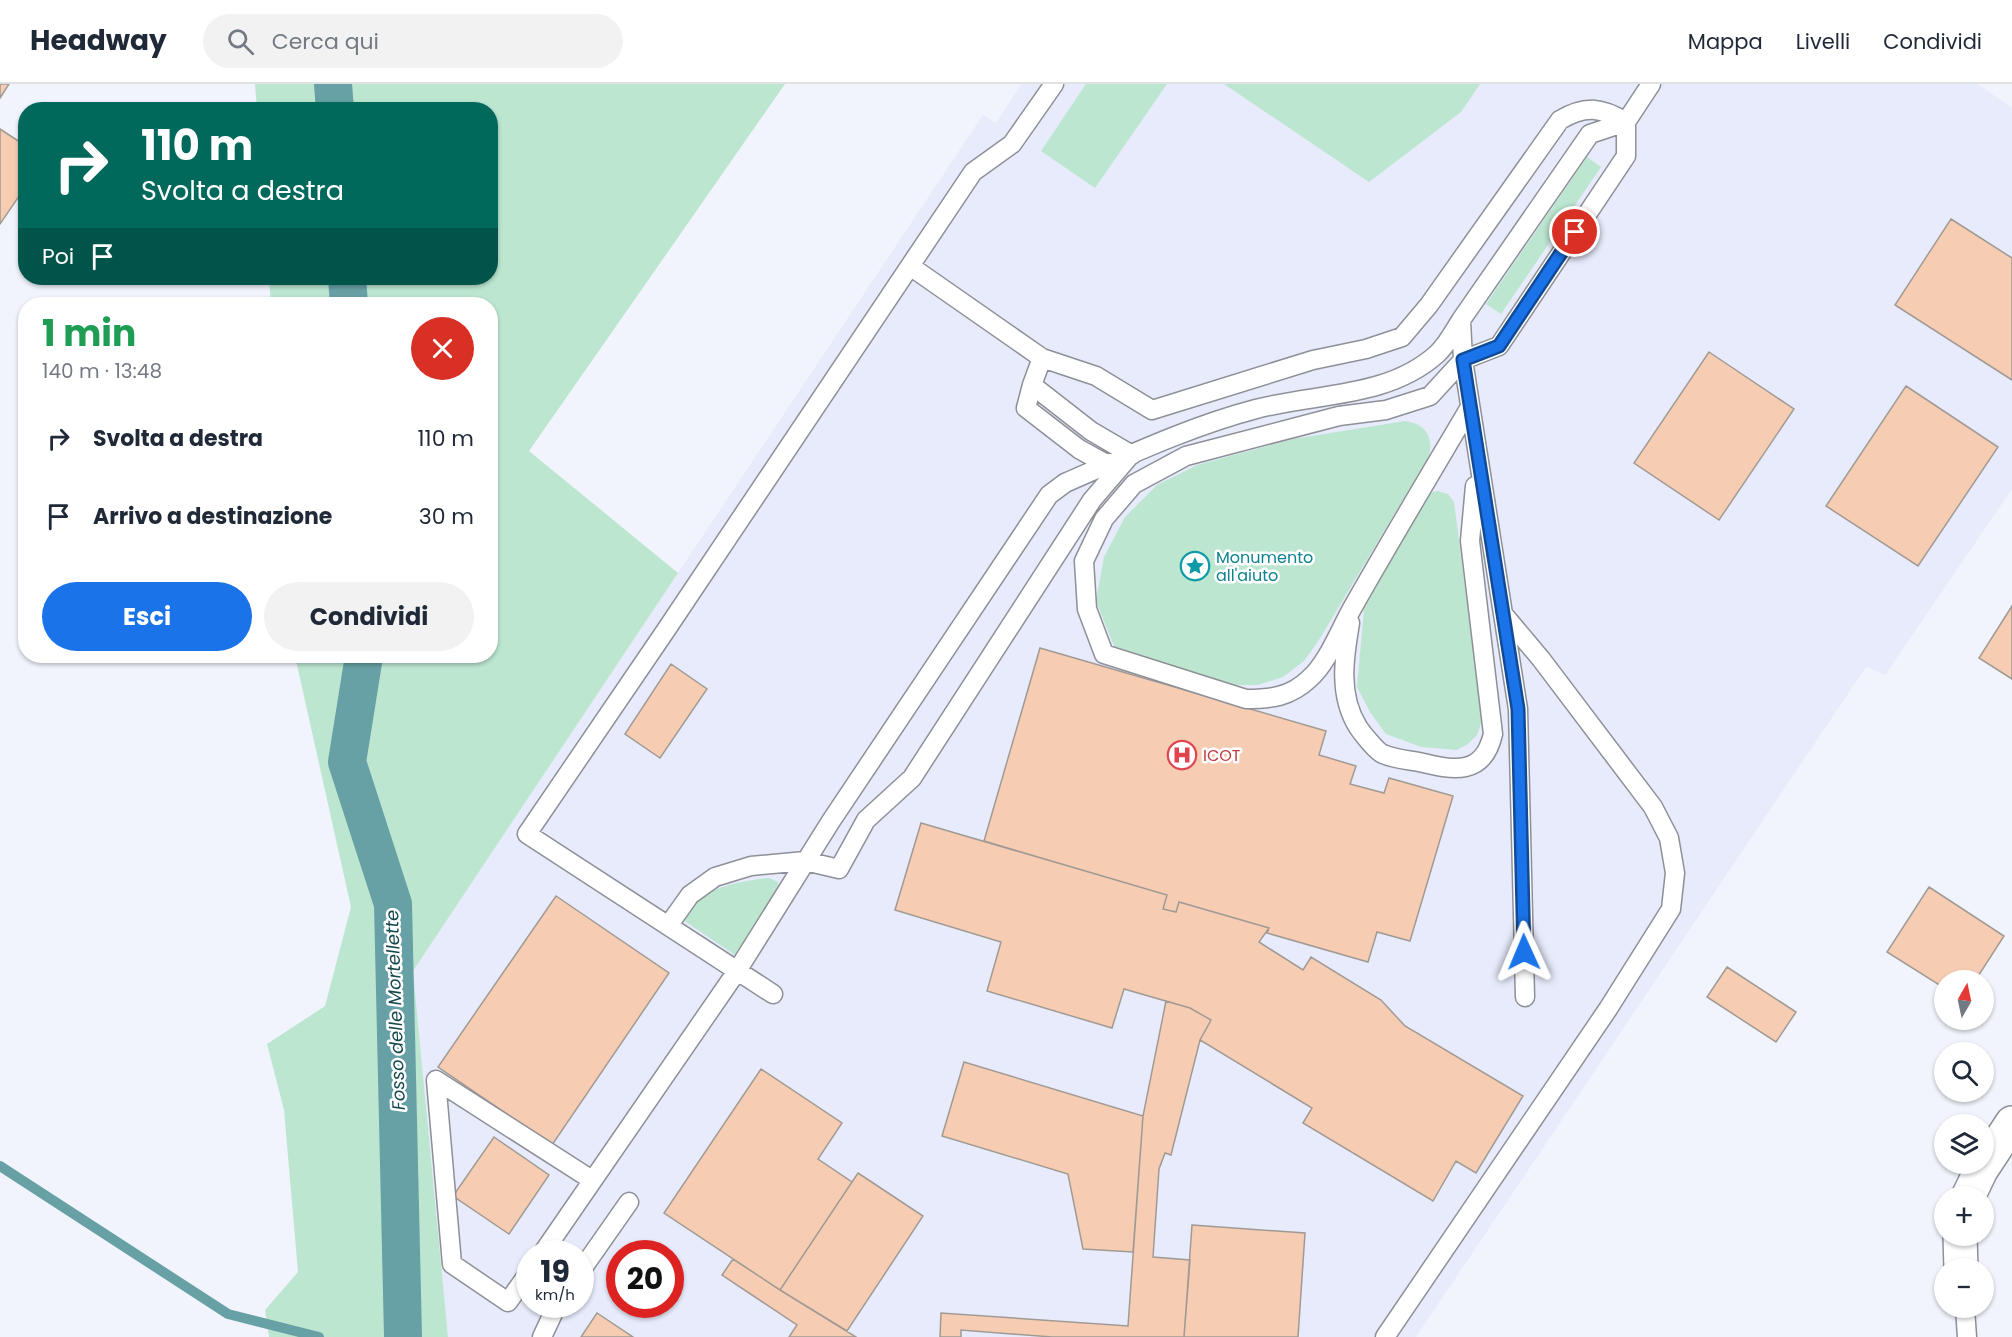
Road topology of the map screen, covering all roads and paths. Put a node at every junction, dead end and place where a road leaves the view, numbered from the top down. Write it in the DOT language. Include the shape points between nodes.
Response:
graph roads {
  1 [pos="1054,84"];
  2 [pos="1648,85"];
  3 [pos="1626,122"];
  4 [pos="910,266"];
  5 [pos="1461,320"];
  6 [pos="1042,358"];
  7 [pos="1463,360"];
  8 [pos="1032,385"];
  9 [pos="1470,407"];
  10 [pos="1478,454"];
  11 [pos="1132,455"];
  12 [pos="1108,465"];
  13 [pos="1353,605"];
  14 [pos="1504,615"];
  15 [pos="806,861"];
  16 [pos="668,926"];
  17 [pos="737,971"];
  18 [pos="773,994"];
  19 [pos="1525,997"];
  20 [pos="2012,1123"];
  21 [pos="592,1180"];
  22 [pos="1973,1186"];
  23 [pos="629,1202"];
  24 [pos="551,1240"];
  25 [pos="594,1252"];
  26 [pos="516,1291"];
  27 [pos="551,1318"];
  28 [pos="1966,1318"];
  29 [pos="542,1337"];
  30 [pos="1385,1337"];
  31 [pos="1967,1337"];
  1 -- 4 [label="lane" via="1012,144 973,172"];
  2 -- 3 [label="lane"];
  3 -- 5 [label="lane" via="1590,134"];
  3 -- 6 [label="lane" via="1602,110 1588,109 1560,120 1402,337 1152,410 1096,376"];
  3 -- 7 [label="lane" via="1626,156 1499,346"];
  4 -- 6 [label="lane"];
  4 -- 16 [label="lane" via="526,834"];
  5 -- 7 [label="lane"];
  5 -- 11 [label="lane" via="1438,353 1406,376 1368,388 1257,408"];
  6 -- 8 [label="lane"];
  7 -- 9 [label="lane"];
  7 -- 13 [label="lane" via="1430,396 1386,410 1339,416 1186,456 1134,484 1104,519 1084,561 1086,609 1104,654 1246,699 1269,699 1292,692 1311,678"];
  8 -- 11 [label="lane" via="1091,431"];
  8 -- 12 [label="lane" via="1026,408 1079,449"];
  9 -- 10 [label="lane"];
  9 -- 13 [label="lane"];
  10 -- 13 [label="lane" via="1470,541 1493,734 1483,758 1460,769 1381,754 1358,727 1345,693 1344,657"];
  10 -- 14 [label="lane"];
  11 -- 12 [label="lane"];
  11 -- 15 [label="lane" via="1092,500 912,778 866,820 839,869"];
  12 -- 15 [label="lane" via="1065,483 1049,495"];
  14 -- 19 [label="lane" via="1518,709"];
  14 -- 30 [label="lane" via="1653,807 1669,838 1675,873 1671,909 1608,1009"];
  15 -- 16 [label="lane" via="751,866 715,877 690,895"];
  15 -- 17 [label="lane"];
  16 -- 17 [label="lane"];
  17 -- 18 [label="lane"];
  17 -- 21 [label="lane"];
  20 -- 22 [label="street"];
  21 -- 24 [label="lane"];
  21 -- 26 [label="lane" via="436,1080 452,1264 508,1302"];
  23 -- 25 [label="lane"];
  27 -- 29 [label="lane"];
  28 -- 31 [label="lane"];
}
